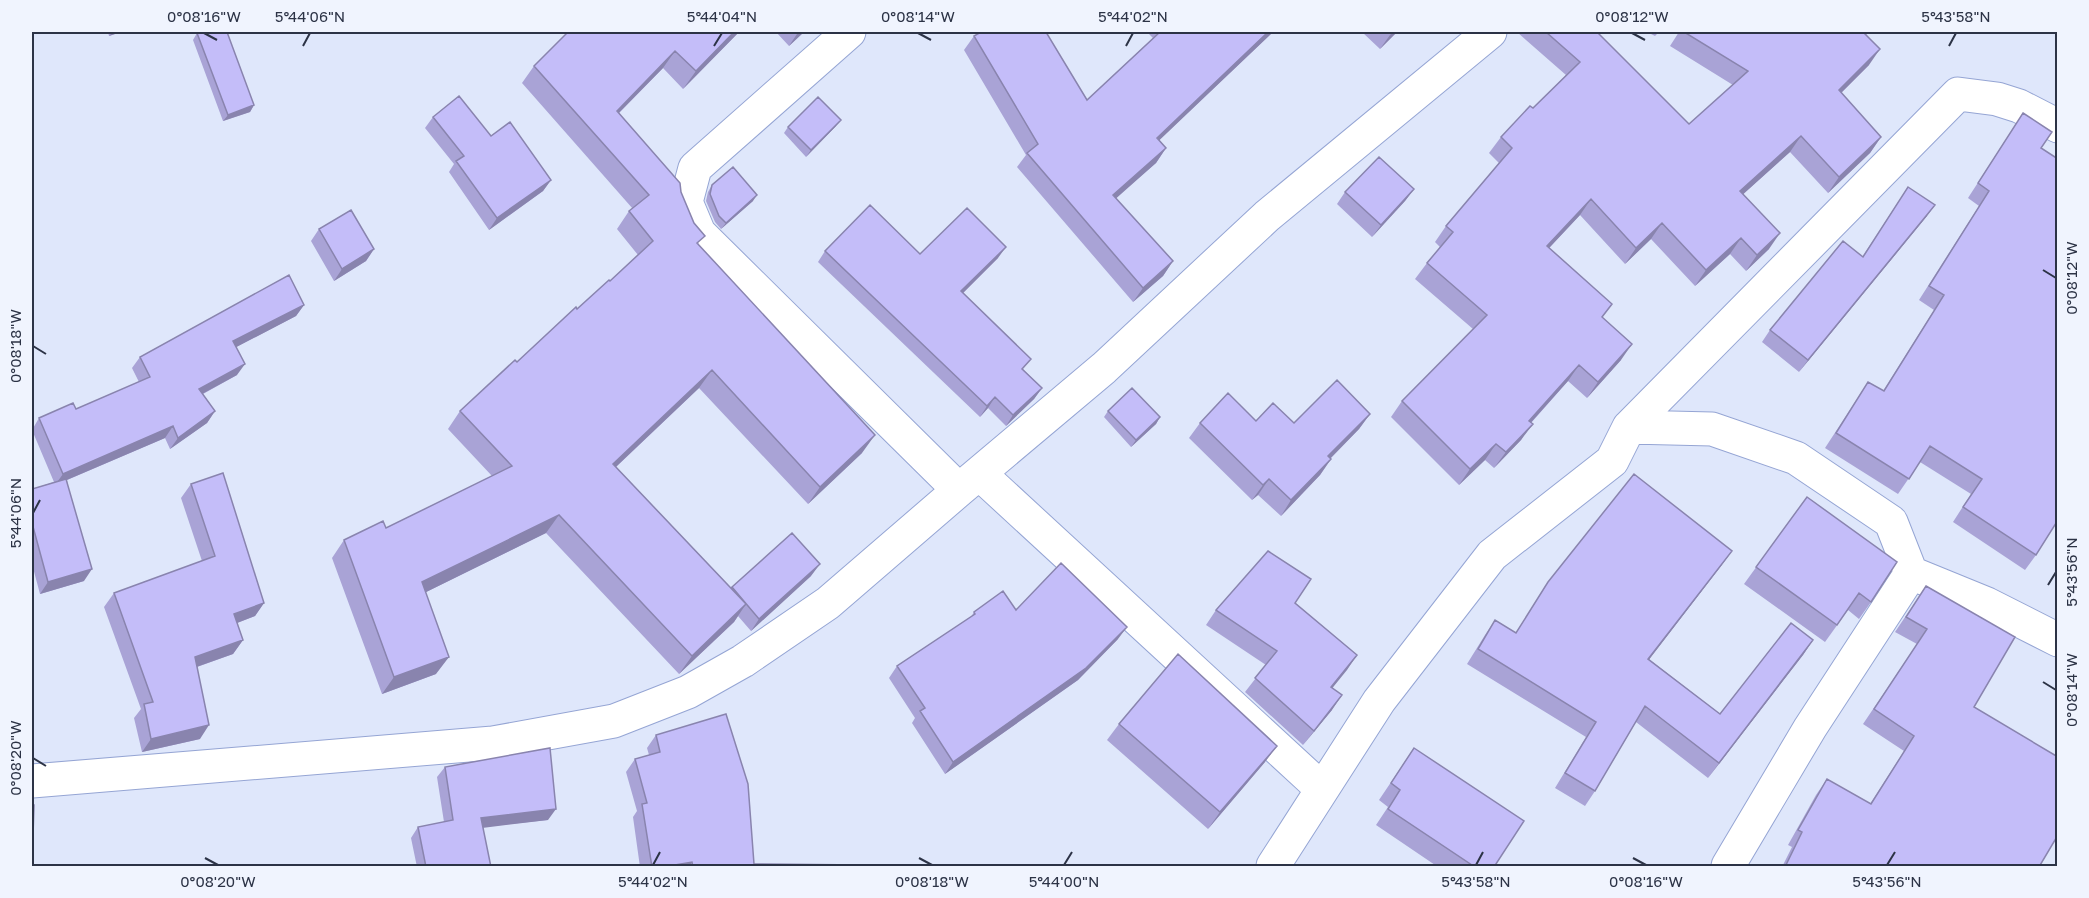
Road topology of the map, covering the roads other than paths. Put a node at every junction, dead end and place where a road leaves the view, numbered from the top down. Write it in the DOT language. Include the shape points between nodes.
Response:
graph roads {
  1 [pos="849,32"];
  2 [pos="1490,32"];
  3 [pos="2058,126"];
  4 [pos="1629,427"];
  5 [pos="970,482"];
  6 [pos="1911,573"];
  7 [pos="2058,640"];
  8 [pos="32,781"];
  9 [pos="1322,789"];
  10 [pos="1273,867"];
  11 [pos="1728,867"];
  1 -- 5 [label="street" via="695,168 686,202 699,232"];
  2 -- 5 [label="street" via="1267,216 1104,368"];
  3 -- 4 [label="street" via="2019,106 1958,94"];
  4 -- 6 [label="street" via="1712,429 1796,458 1891,522"];
  4 -- 9 [label="street" via="1612,461 1492,555 1379,701"];
  5 -- 8 [label="street" via="828,603 743,662 688,692 614,721 493,743"];
  5 -- 9 [label="street"];
  6 -- 7 [label="street" via="1987,604"];
  6 -- 11 [label="street" via="1809,728"];
  9 -- 10 [label="street"];
}
